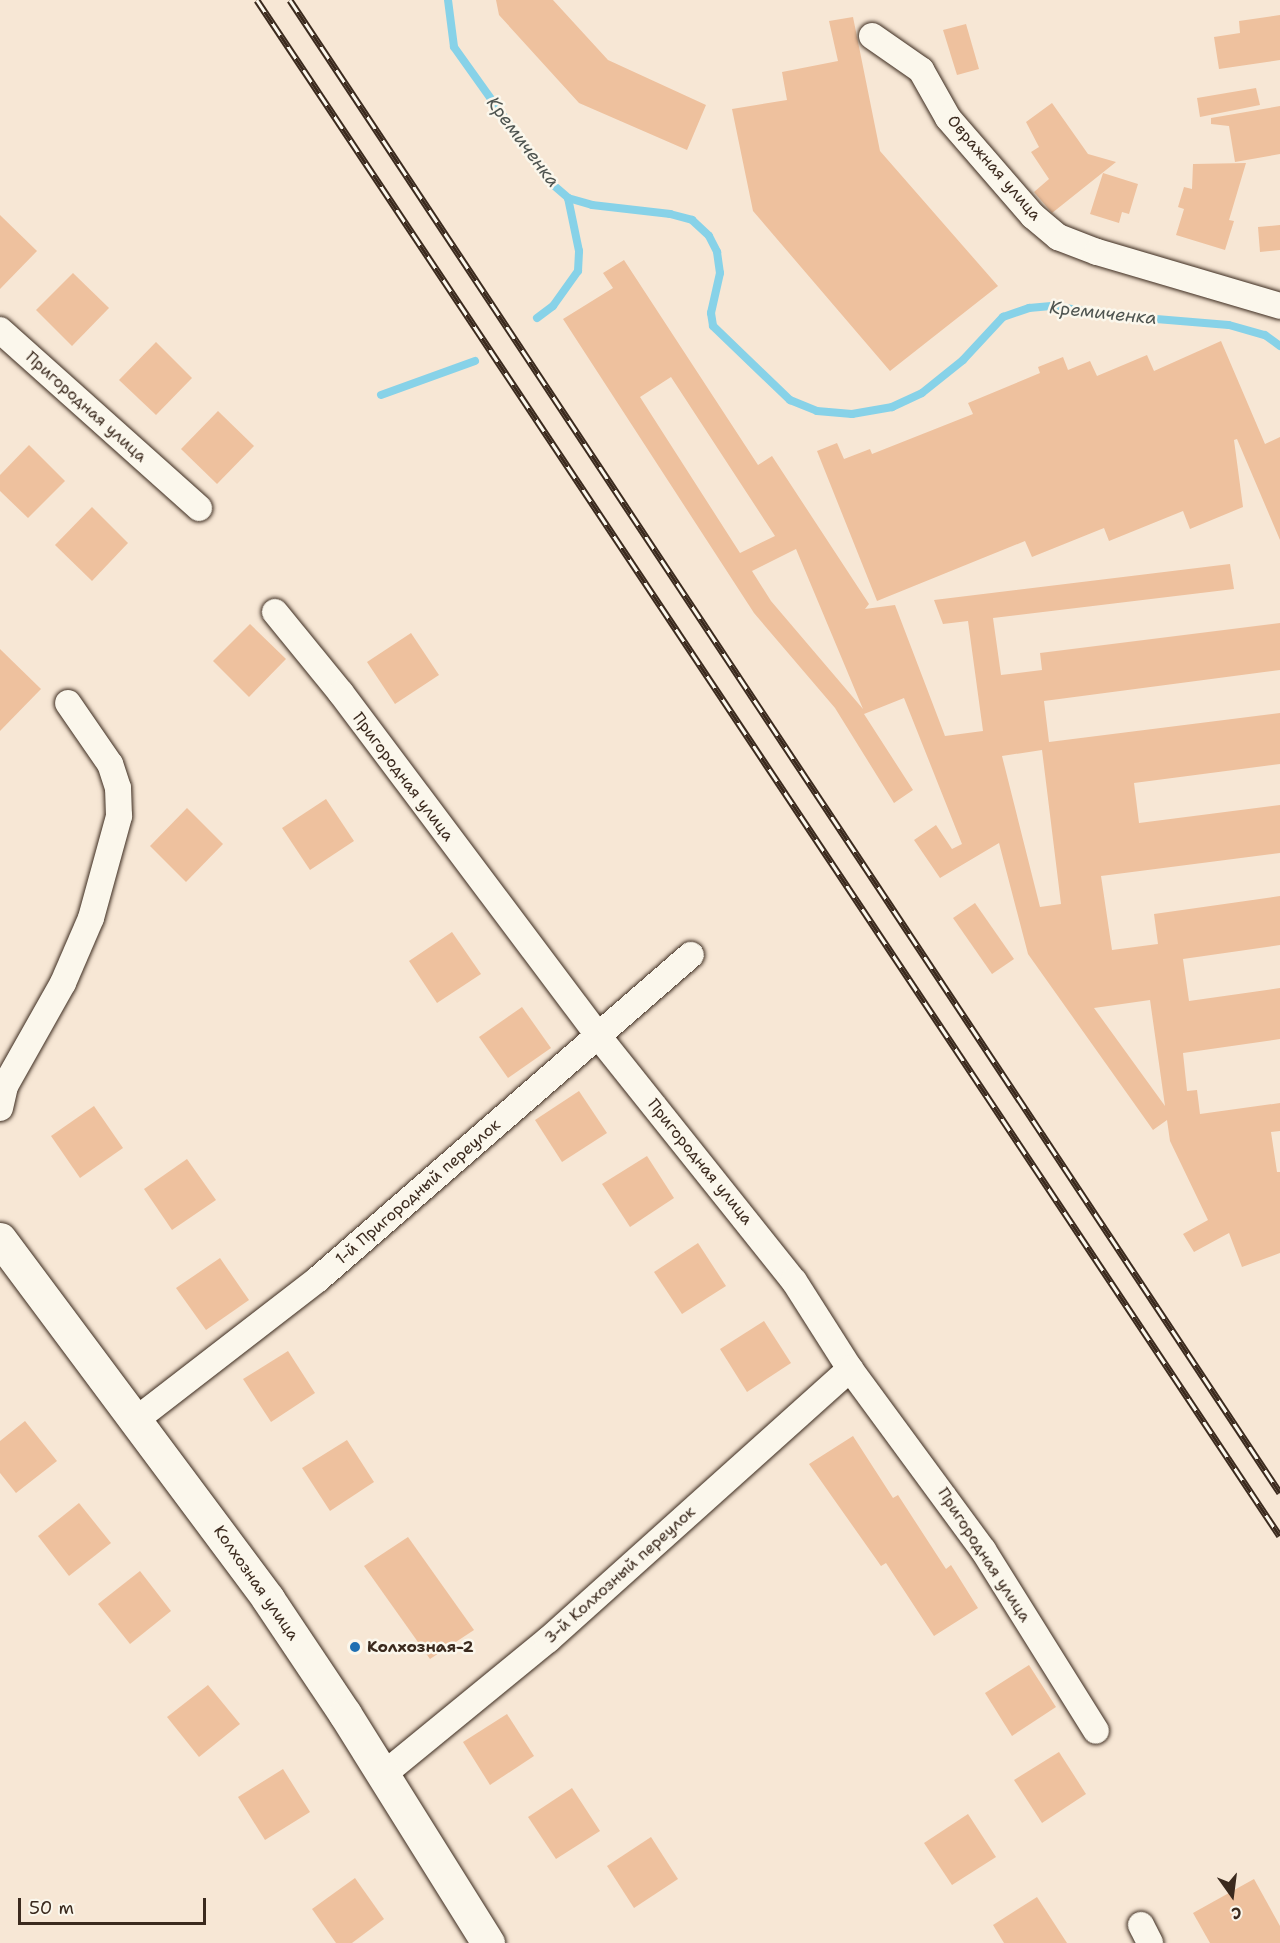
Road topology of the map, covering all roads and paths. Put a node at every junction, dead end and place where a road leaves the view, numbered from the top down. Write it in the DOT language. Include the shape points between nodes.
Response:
graph roads {
  1 [pos="872,36"];
  2 [pos="1280,306"];
  3 [pos="0,330"];
  4 [pos="199,508"];
  5 [pos="275,612"];
  6 [pos="68,703"];
  7 [pos="691,955"];
  8 [pos="599,1037"];
  9 [pos="0,1108"];
  10 [pos="0,1239"];
  11 [pos="850,1369"];
  12 [pos="137,1419"];
  13 [pos="1096,1731"];
  14 [pos="384,1774"];
  15 [pos="488,1943"];
  1 -- 2 [label="street, Овражная улица" via="921,70 948,117 1033,216 1058,237"];
  3 -- 4 [label="street, Пригородная улица"];
  5 -- 8 [label="street, Пригородная улица" via="341,693"];
  6 -- 9 [label="street" via="110,764 118,788 118,816 91,918 63,982 5,1086"];
  7 -- 8 [label="street, 1-й Пригородный переулок"];
  8 -- 11 [label="street, Пригородная улица" via="788,1272"];
  8 -- 12 [label="street, 1-й Пригородный переулок" via="318,1279"];
  10 -- 12 [label="main road, Колхозная улица"];
  11 -- 13 [label="street, Пригородная улица" via="965,1523"];
  11 -- 14 [label="street, 3-й Колхозный переулок" via="548,1640"];
  12 -- 14 [label="main road, Колхозная улица" via="275,1608"];
  14 -- 15 [label="main road, Колхозная улица"];
}
